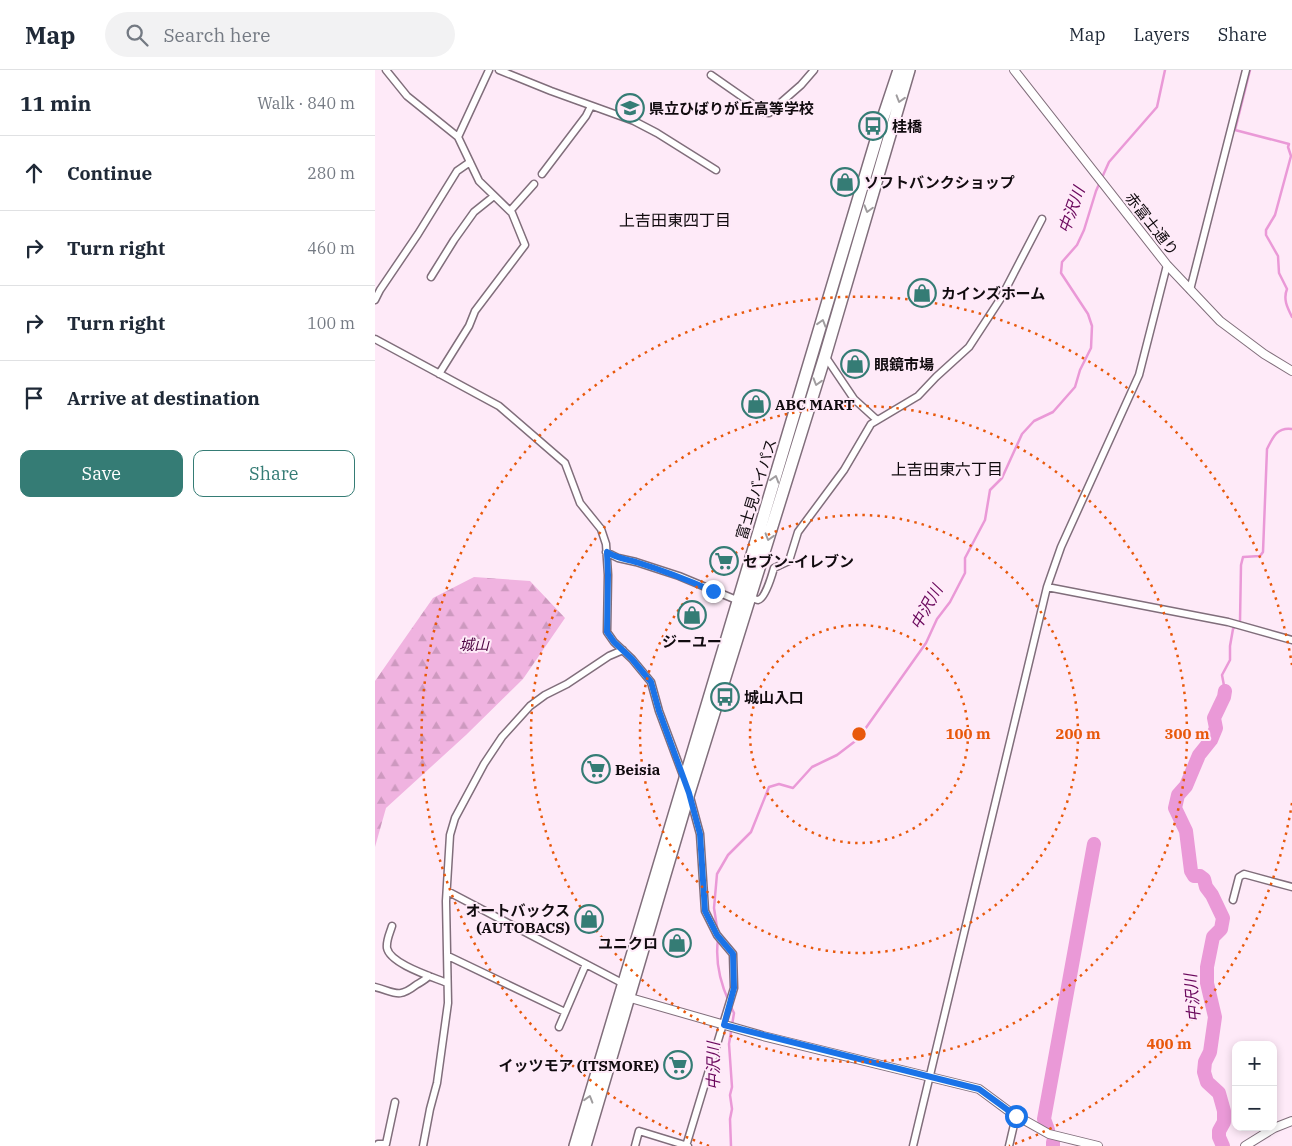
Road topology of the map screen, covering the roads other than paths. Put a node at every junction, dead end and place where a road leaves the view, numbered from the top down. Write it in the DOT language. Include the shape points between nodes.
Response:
graph roads {
  1 [pos="386,70"];
  2 [pos="489,70"];
  3 [pos="499,70"];
  4 [pos="814,70"];
  5 [pos="899,70"];
  6 [pos="909,70"];
  7 [pos="1014,70"];
  8 [pos="1246,70"];
  9 [pos="711,75"];
  10 [pos="591,106"];
  11 [pos="458,137"];
  12 [pos="470,162"];
  13 [pos="716,170"];
  14 [pos="542,174"];
  15 [pos="535,184"];
  16 [pos="494,196"];
  17 [pos="510,211"];
  18 [pos="1042,219"];
  19 [pos="1167,265"];
  20 [pos="431,277"];
  21 [pos="1191,290"];
  22 [pos="375,300"];
  23 [pos="375,339"];
  24 [pos="825,356"];
  25 [pos="1292,370"];
  26 [pos="439,374"];
  27 [pos="877,420"];
  28 [pos="607,552"];
  29 [pos="1047,587"];
  30 [pos="750,598"];
  31 [pos="739,601"];
  32 [pos="1292,640"];
  33 [pos="623,650"];
  34 [pos="685,780"];
  35 [pos="689,793"];
  36 [pos="1292,887"];
  37 [pos="447,890"];
  38 [pos="1233,900"];
  39 [pos="392,926"];
  40 [pos="448,956"];
  41 [pos="586,964"];
  42 [pos="429,976"];
  43 [pos="447,983"];
  44 [pos="375,987"];
  45 [pos="624,992"];
  46 [pos="565,1012"];
  47 [pos="724,1025"];
  48 [pos="559,1027"];
  49 [pos="929,1077"];
  50 [pos="395,1102"];
  51 [pos="1016,1116"];
  52 [pos="1292,1121"];
  53 [pos="377,1146"];
  54 [pos="423,1146"];
  55 [pos="575,1146"];
  56 [pos="585,1146"];
  57 [pos="635,1146"];
  58 [pos="687,1146"];
  59 [pos="913,1146"];
  60 [pos="1009,1146"];
  61 [pos="1097,1146"];
  62 [pos="1245,1146"];
  1 -- 11 [label="street" via="407,96"];
  2 -- 11 [label="street"];
  3 -- 10 [label="street"];
  4 -- 9 [label="street" via="769,113"];
  31 -- 5 [label="highway, 富士見バイパス, one-way"];
  6 -- 24 [label="highway, 富士見バイパス, one-way"];
  7 -- 19 [label="street, 赤富士通り"];
  8 -- 21 [label="street"];
  10 -- 13 [label="street" via="634,121"];
  10 -- 14 [label="street"];
  11 -- 12 [label="street"];
  12 -- 16 [label="street" via="479,181"];
  12 -- 22 [label="street" via="457,171"];
  15 -- 17 [label="street"];
  16 -- 17 [label="street"];
  16 -- 20 [label="street" via="475,212"];
  17 -- 26 [label="street" via="525,245 475,311"];
  18 -- 27 [label="street" via="1001,298 969,347 919,396"];
  19 -- 21 [label="street, 赤富士通り"];
  19 -- 29 [label="street" via="1139,376 1061,547"];
  21 -- 25 [label="street, 赤富士通り" via="1220,321 1264,354"];
  23 -- 26 [label="street"];
  24 -- 27 [label="street" via="854,399"];
  24 -- 30 [label="highway, 富士見バイパス, one-way"];
  26 -- 28 [label="street" via="499,406 565,463 580,503 601,529"];
  27 -- 30 [label="street" via="867,429 844,470 798,532 789,561 774,568 761,599"];
  28 -- 31 [label="street" via="679,576"];
  28 -- 33 [label="street" via="607,632"];
  29 -- 32 [label="street" via="1228,622"];
  29 -- 49 [label="street"];
  30 -- 35 [label="highway, 富士見バイパス"];
  31 -- 34 [label="highway, 富士見バイパス"];
  33 -- 34 [label="street" via="651,682"];
  33 -- 37 [label="street" via="545,695 530,706 502,737 455,818 450,835"];
  34 -- 35 [label="street"];
  34 -- 45 [label="highway, 富士見バイパス"];
  35 -- 45 [label="highway, 富士見バイパス"];
  35 -- 47 [label="street" via="700,834 705,911 717,935 733,954 734,988"];
  36 -- 38 [label="street" via="1244,874 1239,878"];
  37 -- 40 [label="street"];
  37 -- 41 [label="street"];
  39 -- 42 [label="street" via="387,942 389,955"];
  40 -- 43 [label="street"];
  40 -- 46 [label="street"];
  41 -- 45 [label="street"];
  41 -- 46 [label="street"];
  42 -- 43 [label="street"];
  42 -- 44 [label="street" via="408,992 400,994"];
  43 -- 54 [label="street" via="444,1044"];
  45 -- 47 [label="street"];
  55 -- 45 [label="highway, 富士見バイパス, one-way"];
  45 -- 56 [label="highway, 富士見バイパス"];
  46 -- 48 [label="street"];
  47 -- 49 [label="street"];
  47 -- 58 [label="street"];
  49 -- 51 [label="street" via="979,1089"];
  49 -- 59 [label="street"];
  50 -- 53 [label="street" via="386,1144"];
  51 -- 60 [label="street"];
  51 -- 61 [label="street" via="1049,1134"];
  52 -- 62 [label="street"];
  57 -- 58 [label="street" via="639,1131"];
}
